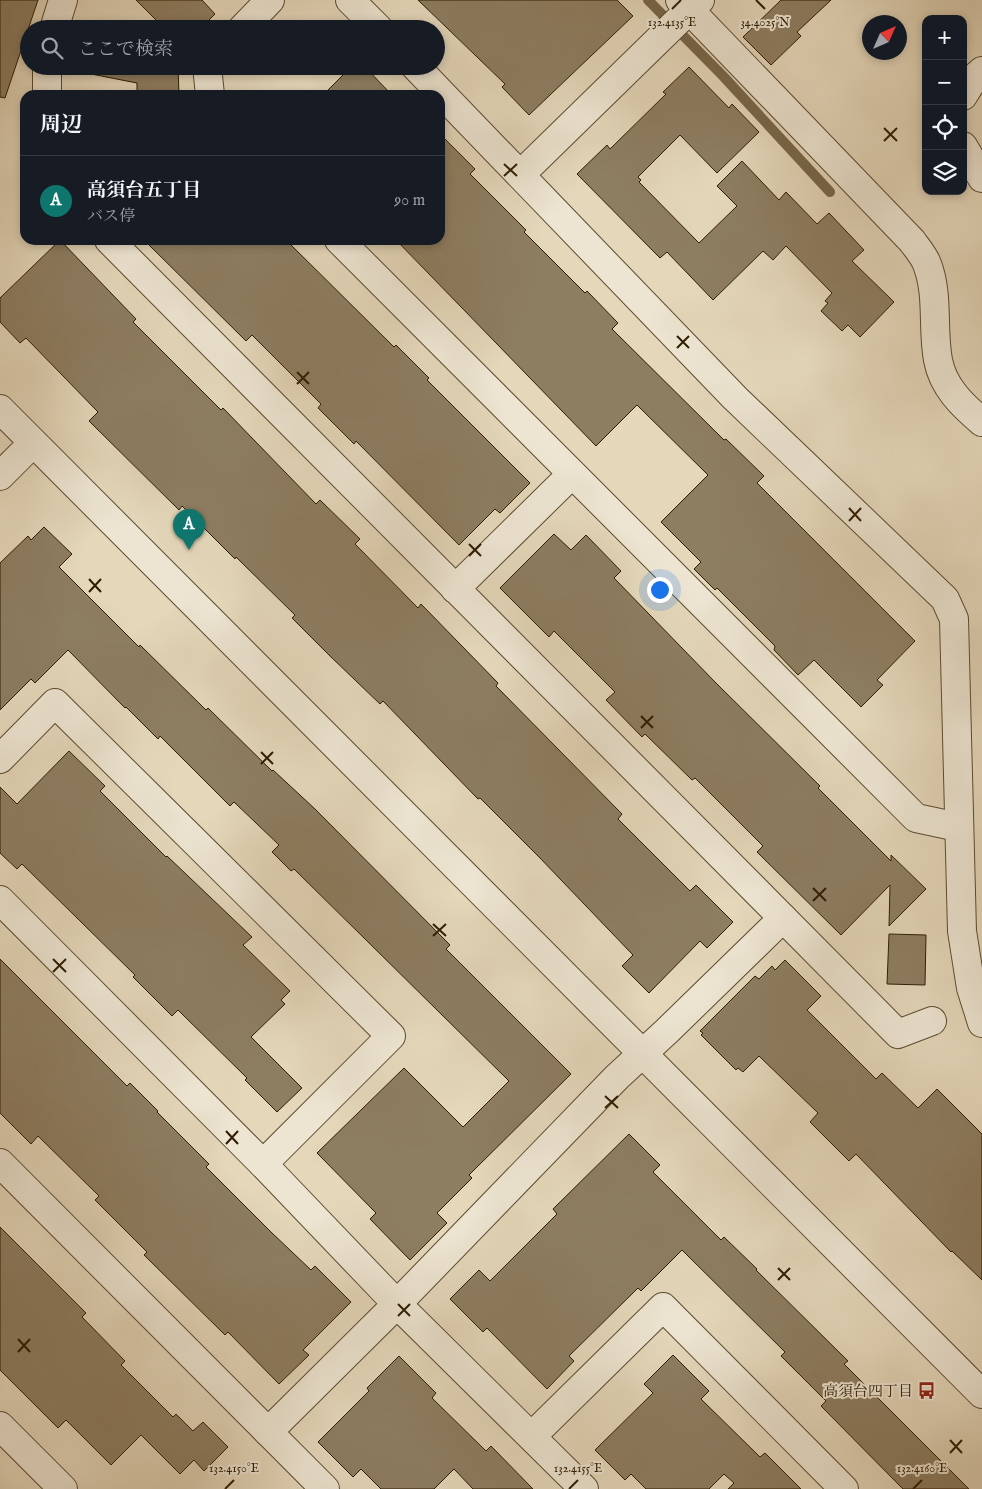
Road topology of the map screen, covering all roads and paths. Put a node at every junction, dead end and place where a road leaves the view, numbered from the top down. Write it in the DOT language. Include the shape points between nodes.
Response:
graph roads {
  1 [pos="63,0"];
  2 [pos="270,0"];
  3 [pos="350,0"];
  4 [pos="683,12"];
  5 [pos="57,20"];
  6 [pos="251,20"];
  7 [pos="370,20"];
  8 [pos="982,71"];
  9 [pos="47,75"];
  10 [pos="208,75"];
  11 [pos="425,75"];
  12 [pos="967,89"];
  13 [pos="47,90"];
  14 [pos="209,90"];
  15 [pos="439,90"];
  16 [pos="445,96"];
  17 [pos="965,150"];
  18 [pos="521,174"];
  19 [pos="982,178"];
  20 [pos="113,245"];
  21 [pos="345,245"];
  22 [pos="0,409"];
  23 [pos="982,422"];
  24 [pos="33,443"];
  25 [pos="572,474"];
  26 [pos="0,476"];
  27 [pos="455,589"];
  28 [pos="0,759"];
  29 [pos="958,827"];
  30 [pos="0,900"];
  31 [pos="783,918"];
  32 [pos="932,1021"];
  33 [pos="982,1023"];
  34 [pos="643,1053"];
  35 [pos="0,1163"];
  36 [pos="263,1164"];
  37 [pos="397,1304"];
  38 [pos="982,1394"];
  39 [pos="0,1426"];
  40 [pos="268,1432"];
  41 [pos="532,1436"];
  42 [pos="63,1489"];
  43 [pos="325,1489"];
  44 [pos="584,1489"];
  45 [pos="844,1489"];
  1 -- 5 [label="street"];
  2 -- 6 [label="street"];
  3 -- 7 [label="street"];
  4 -- 18 [label="street"];
  4 -- 23 [label="street" via="912,241 927,262 933,286 938,361 946,383 960,404"];
  8 -- 12 [label="street"];
  9 -- 13 [label="street"];
  10 -- 14 [label="street"];
  11 -- 15 [label="street"];
  16 -- 18 [label="street"];
  17 -- 19 [label="street"];
  18 -- 29 [label="street" via="736,398 945,599 954,619"];
  20 -- 27 [label="street"];
  21 -- 25 [label="street"];
  22 -- 24 [label="street"];
  24 -- 26 [label="street"];
  24 -- 34 [label="street"];
  25 -- 27 [label="street"];
  25 -- 29 [label="street" via="916,818"];
  27 -- 31 [label="street"];
  28 -- 36 [label="street" via="55,703 391,1036"];
  29 -- 33 [label="street" via="962,931 971,988"];
  30 -- 36 [label="street"];
  31 -- 32 [label="street" via="898,1034"];
  31 -- 34 [label="street"];
  34 -- 37 [label="street"];
  34 -- 38 [label="street"];
  35 -- 40 [label="street"];
  36 -- 37 [label="street"];
  37 -- 40 [label="street"];
  37 -- 41 [label="street"];
  39 -- 42 [label="street"];
  40 -- 43 [label="street"];
  41 -- 44 [label="street"];
  41 -- 45 [label="street" via="663,1307"];
}
